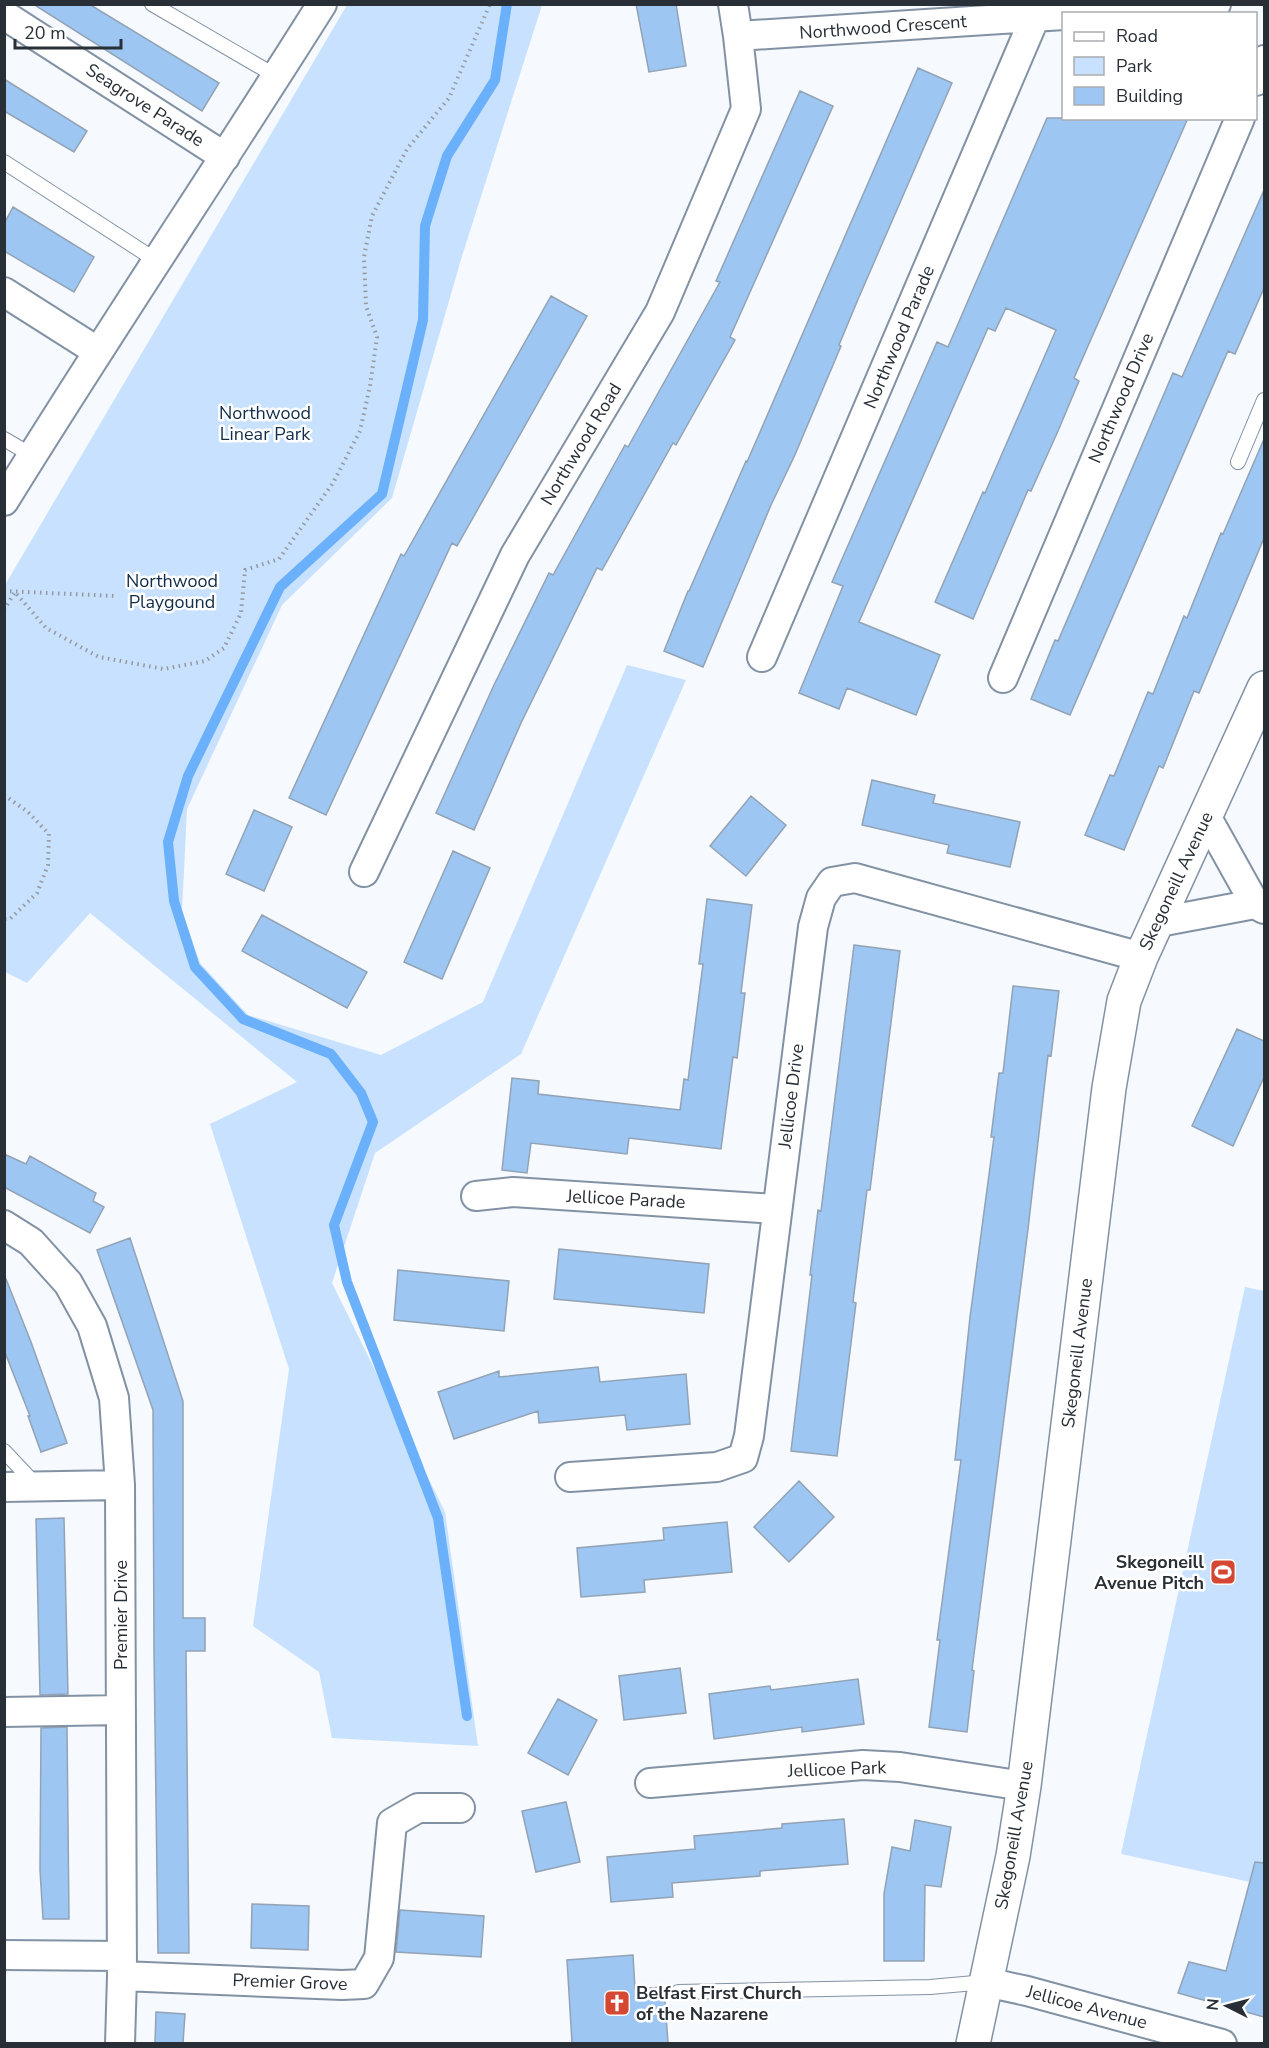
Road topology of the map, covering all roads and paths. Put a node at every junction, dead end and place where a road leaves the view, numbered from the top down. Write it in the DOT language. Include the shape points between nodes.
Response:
graph roads {
  1 [pos="152,4"];
  2 [pos="322,4"];
  3 [pos="490,4"];
  4 [pos="733,4"];
  5 [pos="1216,4"];
  6 [pos="1002,12"];
  7 [pos="1110,12"];
  8 [pos="4,15"];
  9 [pos="1062,15"];
  10 [pos="1035,17"];
  11 [pos="738,36"];
  12 [pos="1264,60"];
  13 [pos="276,76"];
  14 [pos="1257,78"];
  15 [pos="1239,120"];
  16 [pos="225,157"];
  17 [pos="4,162"];
  18 [pos="157,261"];
  19 [pos="4,292"];
  20 [pos="97,351"];
  21 [pos="1264,400"];
  22 [pos="4,439"];
  23 [pos="33,456"];
  24 [pos="1238,462"];
  25 [pos="4,501"];
  26 [pos="4,591"];
  27 [pos="15,592"];
  28 [pos="115,596"];
  29 [pos="4,610"];
  30 [pos="762,657"];
  31 [pos="1003,678"];
  32 [pos="1264,688"];
  33 [pos="4,795"];
  34 [pos="1206,816"];
  35 [pos="364,872"];
  36 [pos="1260,907"];
  37 [pos="4,919"];
  38 [pos="1159,922"];
  39 [pos="1141,957"];
  40 [pos="476,1196"];
  41 [pos="777,1209"];
  42 [pos="4,1225"];
  43 [pos="4,1451"];
  44 [pos="570,1477"];
  45 [pos="120,1485"];
  46 [pos="37,1486"];
  47 [pos="4,1487"];
  48 [pos="121,1710"];
  49 [pos="4,1712"];
  50 [pos="650,1783"];
  51 [pos="1024,1786"];
  52 [pos="459,1808"];
  53 [pos="4,1955"];
  54 [pos="122,1966"];
  55 [pos="986,1982"];
  56 [pos="678,1992"];
  57 [pos="120,2043"];
  58 [pos="973,2043"];
  59 [pos="1222,2043"];
  1 -- 13 [label="lane"];
  2 -- 13 [label="street"];
  3 -- 27 [label="path" via="449,98 407,149 372,216 364,257 366,306 377,337 360,431 333,483 279,559 245,570 241,613 224,648 205,661 164,669 99,657 45,628"];
  4 -- 11 [label="street, Northwood Road"];
  5 -- 7 [label="street"];
  6 -- 10 [label="street, Northwood Crescent"];
  6 -- 11 [label="street, Northwood Crescent"];
  8 -- 16 [label="street, Seagrove Parade"];
  9 -- 10 [label="street, Northwood Crescent"];
  10 -- 30 [label="street, Northwood Parade"];
  11 -- 35 [label="street, Northwood Road" via="746,109 660,312 515,555"];
  12 -- 14 [label="street"];
  13 -- 16 [label="street"];
  15 -- 31 [label="street, Northwood Drive"];
  16 -- 18 [label="street"];
  17 -- 18 [label="lane"];
  18 -- 20 [label="street"];
  19 -- 20 [label="street"];
  20 -- 23 [label="street"];
  21 -- 24 [label="lane"];
  22 -- 23 [label="lane"];
  23 -- 25 [label="street"];
  26 -- 27 [label="path"];
  27 -- 28 [label="path"];
  27 -- 29 [label="path"];
  32 -- 34 [label="street, Skegoneill Avenue"];
  33 -- 37 [label="path" via="49,834 48,865 37,893 10,919"];
  34 -- 36 [label="street"];
  34 -- 38 [label="street, Skegoneill Avenue"];
  36 -- 38 [label="street"];
  38 -- 39 [label="street, Skegoneill Avenue"];
  39 -- 41 [label="street, Jellicoe Drive" via="855,878 832,882 821,898 813,927"];
  39 -- 51 [label="street, Skegoneill Avenue" via="1124,1001 1107,1100"];
  40 -- 41 [label="street, Jellicoe Parade" via="513,1192"];
  41 -- 44 [label="street, Jellicoe Drive" via="749,1436 742,1458 717,1467"];
  42 -- 45 [label="street, Premier Drive" via="31,1242 68,1283 92,1326 114,1398"];
  43 -- 46 [label="lane"];
  45 -- 46 [label="street"];
  45 -- 48 [label="street, Premier Drive"];
  46 -- 47 [label="street"];
  48 -- 49 [label="street"];
  48 -- 54 [label="street, Premier Drive"];
  50 -- 51 [label="street, Jellicoe Park" via="863,1765"];
  51 -- 55 [label="street, Skegoneill Avenue"];
  52 -- 54 [label="street, Premier Grove" via="418,1808 392,1823 379,1958 364,1984"];
  53 -- 54 [label="street"];
  54 -- 57 [label="street, Premier Drive"];
  55 -- 56 [label="lane" via="930,1987"];
  55 -- 58 [label="street, Skegoneill Avenue"];
  55 -- 59 [label="street, Jellicoe Avenue"];
}
